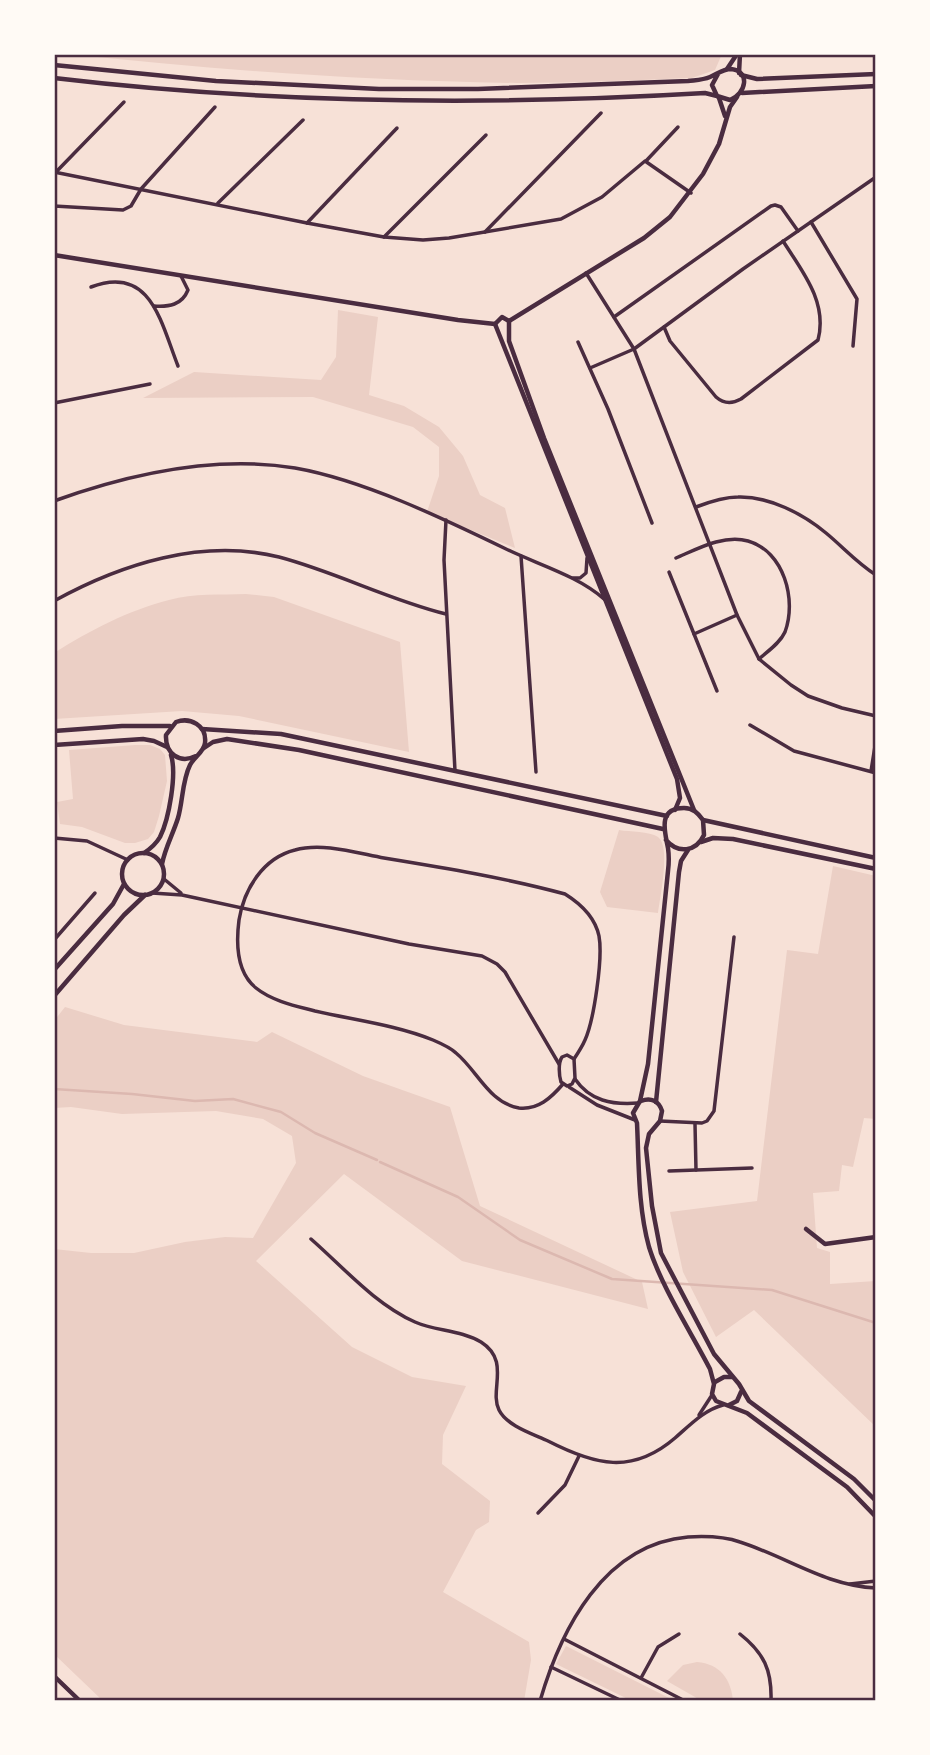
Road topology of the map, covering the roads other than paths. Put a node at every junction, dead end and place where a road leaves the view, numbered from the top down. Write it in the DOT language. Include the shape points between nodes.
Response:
graph roads {
  1 [pos="739,54"];
  2 [pos="54,65"];
  3 [pos="727,69"];
  4 [pos="718,74"];
  5 [pos="740,74"];
  6 [pos="876,74"];
  7 [pos="54,78"];
  8 [pos="876,86"];
  9 [pos="739,95"];
  10 [pos="718,97"];
  11 [pos="124,102"];
  12 [pos="215,107"];
  13 [pos="601,113"];
  14 [pos="303,120"];
  15 [pos="724,124"];
  16 [pos="678,127"];
  17 [pos="397,128"];
  18 [pos="486,135"];
  19 [pos="645,162"];
  20 [pos="55,172"];
  21 [pos="876,177"];
  22 [pos="141,190"];
  23 [pos="691,193"];
  24 [pos="218,204"];
  25 [pos="54,206"];
  26 [pos="811,222"];
  27 [pos="307,223"];
  28 [pos="798,231"];
  29 [pos="485,233"];
  30 [pos="384,237"];
  31 [pos="783,241"];
  32 [pos="54,255"];
  33 [pos="586,273"];
  34 [pos="181,276"];
  35 [pos="90,287"];
  36 [pos="154,306"];
  37 [pos="614,317"];
  38 [pos="509,321"];
  39 [pos="495,324"];
  40 [pos="664,327"];
  41 [pos="508,330"];
  42 [pos="499,332"];
  43 [pos="578,342"];
  44 [pos="853,346"];
  45 [pos="634,349"];
  46 [pos="178,366"];
  47 [pos="590,368"];
  48 [pos="150,384"];
  49 [pos="54,403"];
  50 [pos="54,502"];
  51 [pos="696,507"];
  52 [pos="446,520"];
  53 [pos="652,523"];
  54 [pos="709,545"];
  55 [pos="521,556"];
  56 [pos="587,558"];
  57 [pos="676,558"];
  58 [pos="669,572"];
  59 [pos="876,575"];
  60 [pos="567,577"];
  61 [pos="605,600"];
  62 [pos="54,601"];
  63 [pos="446,614"];
  64 [pos="737,615"];
  65 [pos="694,634"];
  66 [pos="759,659"];
  67 [pos="717,691"];
  68 [pos="876,716"];
  69 [pos="750,725"];
  70 [pos="171,726"];
  71 [pos="202,729"];
  72 [pos="54,731"];
  73 [pos="876,740"];
  74 [pos="54,745"];
  75 [pos="167,747"];
  76 [pos="204,748"];
  77 [pos="170,753"];
  78 [pos="197,756"];
  79 [pos="455,771"];
  80 [pos="536,772"];
  81 [pos="873,772"];
  82 [pos="674,810"];
  83 [pos="694,810"];
  84 [pos="667,816"];
  85 [pos="703,820"];
  86 [pos="663,829"];
  87 [pos="54,838"];
  88 [pos="666,840"];
  89 [pos="700,842"];
  90 [pos="689,850"];
  91 [pos="143,853"];
  92 [pos="876,858"];
  93 [pos="128,860"];
  94 [pos="162,864"];
  95 [pos="876,870"];
  96 [pos="164,879"];
  97 [pos="124,883"];
  98 [pos="95,893"];
  99 [pos="148,894"];
  100 [pos="182,895"];
  101 [pos="241,908"];
  102 [pos="734,937"];
  103 [pos="54,940"];
  104 [pos="54,970"];
  105 [pos="54,996"];
  106 [pos="574,1059"];
  107 [pos="559,1064"];
  108 [pos="575,1078"];
  109 [pos="565,1085"];
  110 [pos="656,1101"];
  111 [pos="639,1102"];
  112 [pos="662,1111"];
  113 [pos="660,1121"];
  114 [pos="636,1122"];
  115 [pos="678,1122"];
  116 [pos="695,1124"];
  117 [pos="654,1126"];
  118 [pos="752,1168"];
  119 [pos="696,1170"];
  120 [pos="669,1171"];
  121 [pos="806,1229"];
  122 [pos="876,1237"];
  123 [pos="311,1240"];
  124 [pos="733,1378"];
  125 [pos="714,1384"];
  126 [pos="741,1388"];
  127 [pos="712,1394"];
  128 [pos="726,1405"];
  129 [pos="693,1422"];
  130 [pos="579,1456"];
  131 [pos="876,1501"];
  132 [pos="538,1513"];
  133 [pos="876,1517"];
  134 [pos="835,1581"];
  135 [pos="876,1581"];
  136 [pos="876,1588"];
  137 [pos="679,1634"];
  138 [pos="740,1634"];
  139 [pos="564,1640"];
  140 [pos="551,1667"];
  141 [pos="54,1676"];
  142 [pos="640,1678"];
  143 [pos="80,1701"];
  144 [pos="540,1701"];
  145 [pos="622,1701"];
  146 [pos="685,1701"];
  147 [pos="771,1701"];
  1 -- 3 [label="main road"];
  1 -- 5 [label="main road"];
  2 -- 4 [label="main road" via="261,84 433,89 688,81"];
  3 -- 4 [label="main road"];
  3 -- 5 [label="main road"];
  4 -- 10 [label="main road" via="712,85"];
  5 -- 6 [label="main road" via="757,79"];
  5 -- 9 [label="main road" via="744,85"];
  7 -- 10 [label="main road" via="300,100 443,103 705,93"];
  8 -- 9 [label="main road"];
  9 -- 10 [label="main road" via="730,100"];
  9 -- 15 [label="main road"];
  10 -- 15 [label="main road"];
  11 -- 20 [label="street"];
  12 -- 22 [label="street"];
  13 -- 29 [label="street"];
  14 -- 24 [label="street"];
  15 -- 23 [label="main road" via="713,157"];
  16 -- 19 [label="street"];
  17 -- 27 [label="street"];
  18 -- 30 [label="street"];
  19 -- 23 [label="street"];
  19 -- 29 [label="street" via="602,197 561,219"];
  20 -- 22 [label="street"];
  21 -- 26 [label="street"];
  22 -- 24 [label="street"];
  22 -- 25 [label="street" via="123,210"];
  23 -- 33 [label="main road" via="660,227"];
  24 -- 27 [label="street"];
  26 -- 28 [label="street"];
  26 -- 44 [label="street" via="857,299"];
  27 -- 30 [label="street"];
  28 -- 31 [label="street"];
  28 -- 37 [label="street" via="782,207 771,206"];
  29 -- 30 [label="street" via="423,240"];
  31 -- 40 [label="street"];
  31 -- 40 [label="street" via="817,296 818,340 741,399 725,403 716,397 670,341"];
  32 -- 34 [label="main road"];
  33 -- 37 [label="street"];
  33 -- 38 [label="main road"];
  34 -- 36 [label="street" via="187,290 183,299 169,307"];
  34 -- 39 [label="main road"];
  35 -- 36 [label="street" via="128,284 142,289"];
  36 -- 46 [label="street"];
  37 -- 45 [label="street"];
  38 -- 39 [label="main road" via="502,317"];
  38 -- 41 [label="main road"];
  39 -- 42 [label="main road"];
  40 -- 45 [label="street"];
  41 -- 42 [label="main road"];
  41 -- 83 [label="main road" via="544,438"];
  42 -- 56 [label="main road"];
  43 -- 47 [label="street"];
  45 -- 47 [label="street"];
  45 -- 51 [label="street"];
  47 -- 53 [label="street"];
  48 -- 49 [label="street"];
  50 -- 52 [label="street" via="148,474 250,465 330,476"];
  51 -- 54 [label="street"];
  51 -- 59 [label="street" via="736,496 779,506 806,517"];
  52 -- 55 [label="street"];
  52 -- 63 [label="street"];
  54 -- 57 [label="street"];
  54 -- 64 [label="street"];
  54 -- 66 [label="street" via="751,541 765,550 785,578 789,594 785,632"];
  55 -- 60 [label="street"];
  55 -- 80 [label="street"];
  56 -- 60 [label="street" via="583,576"];
  56 -- 61 [label="main road"];
  58 -- 65 [label="street"];
  60 -- 61 [label="street"];
  61 -- 82 [label="main road" via="677,779 680,798"];
  62 -- 63 [label="street" via="119,569 166,556 241,552 288,560"];
  63 -- 79 [label="street"];
  64 -- 65 [label="street"];
  64 -- 66 [label="street"];
  65 -- 67 [label="street"];
  66 -- 68 [label="street" via="808,696"];
  69 -- 81 [label="street" via="794,751"];
  70 -- 71 [label="main road" via="188,720"];
  70 -- 72 [label="main road"];
  70 -- 75 [label="main road"];
  71 -- 76 [label="main road"];
  71 -- 79 [label="main road" via="281,734"];
  73 -- 81 [label="street"];
  74 -- 75 [label="main road" via="143,739"];
  75 -- 77 [label="main road"];
  76 -- 78 [label="main road"];
  76 -- 86 [label="main road" via="227,739 299,750"];
  77 -- 78 [label="main road" via="180,759"];
  77 -- 91 [label="main road" via="174,773 165,821 154,846"];
  78 -- 94 [label="main road" via="190,766"];
  79 -- 84 [label="main road"];
  82 -- 83 [label="main road"];
  82 -- 84 [label="main road"];
  83 -- 85 [label="main road"];
  84 -- 86 [label="main road"];
  85 -- 89 [label="main road"];
  85 -- 92 [label="main road"];
  86 -- 88 [label="main road"];
  87 -- 93 [label="street" via="87,841"];
  88 -- 90 [label="main road" via="676,849"];
  88 -- 111 [label="main road" via="668,871 648,1064"];
  89 -- 90 [label="main road"];
  89 -- 95 [label="main road" via="733,839"];
  90 -- 110 [label="main road" via="679,872"];
  91 -- 93 [label="main road"];
  91 -- 94 [label="main road"];
  93 -- 97 [label="main road" via="122,871"];
  94 -- 96 [label="main road"];
  96 -- 99 [label="main road"];
  96 -- 100 [label="street"];
  97 -- 99 [label="main road" via="135,893"];
  97 -- 104 [label="main road" via="113,904"];
  98 -- 103 [label="street"];
  99 -- 100 [label="street"];
  99 -- 105 [label="main road"];
  100 -- 101 [label="street"];
  101 -- 106 [label="street" via="259,871 297,849 313,848 451,869 565,894 587,912 599,934 600,950 594,1010 586,1040"];
  101 -- 107 [label="street" via="482,956 505,972"];
  101 -- 109 [label="street" via="239,961 246,977 268,995 433,1040 456,1052 507,1105 531,1108"];
  102 -- 116 [label="street" via="715,1105 708,1121"];
  106 -- 107 [label="street" via="564,1056"];
  106 -- 108 [label="street"];
  107 -- 109 [label="street"];
  108 -- 109 [label="street"];
  108 -- 111 [label="street" via="599,1099 615,1104"];
  109 -- 114 [label="street"];
  110 -- 111 [label="main road"];
  110 -- 112 [label="main road"];
  111 -- 114 [label="main road" via="633,1113"];
  112 -- 113 [label="main road"];
  112 -- 115 [label="street"];
  113 -- 115 [label="street"];
  113 -- 117 [label="main road"];
  114 -- 117 [label="main road" via="645,1128"];
  114 -- 125 [label="main road" via="640,1194 650,1250"];
  115 -- 116 [label="street"];
  116 -- 119 [label="street"];
  117 -- 124 [label="main road" via="646,1156 661,1252 714,1354"];
  118 -- 119 [label="street"];
  119 -- 120 [label="street"];
  121 -- 122 [label="main road" via="825,1244"];
  123 -- 130 [label="street" via="381,1302 416,1323 482,1342 499,1371 500,1412 517,1426"];
  124 -- 125 [label="main road" via="720,1378"];
  124 -- 126 [label="main road"];
  125 -- 127 [label="main road"];
  126 -- 128 [label="main road" via="737,1401"];
  126 -- 131 [label="main road" via="749,1401 854,1479"];
  127 -- 128 [label="main road"];
  127 -- 129 [label="street"];
  128 -- 129 [label="street" via="706,1411"];
  128 -- 133 [label="main road" via="747,1413 834,1477"];
  129 -- 130 [label="street" via="660,1450 631,1462 604,1463"];
  130 -- 132 [label="street" via="565,1485"];
  134 -- 135 [label="street"];
  134 -- 136 [label="street"];
  134 -- 139 [label="street" via="738,1541 704,1537 660,1542 604,1578"];
  137 -- 142 [label="street" via="658,1647"];
  138 -- 147 [label="street" via="766,1661"];
  139 -- 140 [label="street"];
  139 -- 142 [label="street"];
  140 -- 144 [label="street"];
  140 -- 145 [label="street"];
  141 -- 143 [label="main road"];
  142 -- 146 [label="street"];
}
